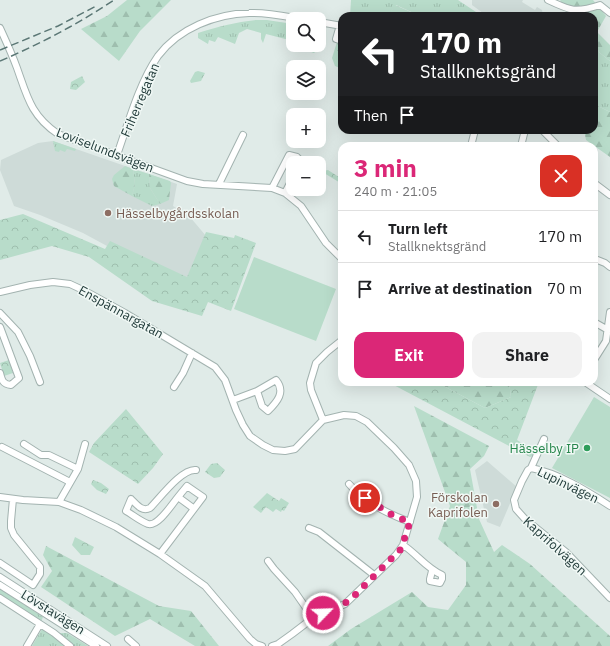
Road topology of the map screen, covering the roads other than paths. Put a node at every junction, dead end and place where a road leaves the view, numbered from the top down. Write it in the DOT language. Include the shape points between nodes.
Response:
graph roads {
  1 [pos="548,0"];
  2 [pos="599,3"];
  3 [pos="610,13"];
  4 [pos="286,17"];
  5 [pos="326,23"];
  6 [pos="338,25"];
  7 [pos="0,28"];
  8 [pos="546,134"];
  9 [pos="243,135"];
  10 [pos="554,142"];
  11 [pos="117,155"];
  12 [pos="286,160"];
  13 [pos="218,184"];
  14 [pos="598,186"];
  15 [pos="269,188"];
  16 [pos="285,193"];
  17 [pos="610,195"];
  18 [pos="338,255"];
  19 [pos="598,260"];
  20 [pos="610,267"];
  21 [pos="0,292"];
  22 [pos="610,312"];
  23 [pos="0,314"];
  24 [pos="598,324"];
  25 [pos="0,327"];
  26 [pos="608,330"];
  27 [pos="338,343"];
  28 [pos="192,353"];
  29 [pos="598,354"];
  30 [pos="0,373"];
  31 [pos="40,382"];
  32 [pos="591,386"];
  33 [pos="174,387"];
  34 [pos="257,391"];
  35 [pos="610,399"];
  36 [pos="233,400"];
  37 [pos="323,420"];
  38 [pos="544,439"];
  39 [pos="24,444"];
  40 [pos="85,444"];
  41 [pos="2,446"];
  42 [pos="42,454"];
  43 [pos="39,466"];
  44 [pos="531,468"];
  45 [pos="78,469"];
  46 [pos="196,470"];
  47 [pos="70,482"];
  48 [pos="349,484"];
  49 [pos="0,497"];
  50 [pos="178,497"];
  51 [pos="14,499"];
  52 [pos="59,502"];
  53 [pos="610,506"];
  54 [pos="193,508"];
  55 [pos="410,522"];
  56 [pos="310,528"];
  57 [pos="403,545"];
  58 [pos="160,554"];
  59 [pos="268,561"];
  60 [pos="0,563"];
  61 [pos="432,571"];
  62 [pos="374,575"];
  63 [pos="0,578"];
  64 [pos="0,585"];
  65 [pos="0,598"];
  66 [pos="610,598"];
  67 [pos="313,618"];
  68 [pos="40,624"];
  69 [pos="128,639"];
  70 [pos="27,646"];
  71 [pos="70,646"];
  72 [pos="96,646"];
  73 [pos="107,646"];
  74 [pos="136,646"];
  75 [pos="262,646"];
  76 [pos="272,646"];
  1 -- 2 [label="street" via="573,10 584,10"];
  2 -- 3 [label="street"];
  4 -- 11 [label="street, Friherregatan" via="250,13 228,15 207,20 170,43 158,56 146,79"];
  5 -- 6 [label="street"];
  7 -- 11 [label="street, Loviselundsvägen" via="30,105 43,122 58,134"];
  8 -- 10 [label="street"];
  9 -- 13 [label="street"];
  11 -- 13 [label="street, Loviselundsvägen" via="187,181"];
  12 -- 15 [label="street"];
  13 -- 15 [label="street, Loviselundsvägen"];
  14 -- 17 [label="street"];
  15 -- 16 [label="street, Loviselundsvägen"];
  16 -- 18 [label="street, Loviselundsvägen" via="301,206 326,243"];
  19 -- 20 [label="street"];
  21 -- 28 [label="street, Enspännargatan" via="53,282 70,284"];
  22 -- 26 [label="street"];
  23 -- 31 [label="street" via="18,332"];
  24 -- 26 [label="street"];
  25 -- 30 [label="street" via="19,378 11,385 5,384"];
  26 -- 29 [label="street" via="606,341"];
  27 -- 37 [label="street" via="316,363 310,383"];
  28 -- 33 [label="street"];
  28 -- 36 [label="street, Enspännargatan" via="215,367 225,380"];
  32 -- 35 [label="street"];
  34 -- 34 [label="street" via="262,406 268,411 278,402 280,385 276,380"];
  34 -- 36 [label="street"];
  36 -- 37 [label="street, Enspännargatan" via="250,436 273,450 284,452 295,449"];
  37 -- 55 [label="street" via="344,415 356,416 367,422 409,465 416,481 417,497"];
  38 -- 44 [label="street, Lupinvägen"];
  39 -- 42 [label="street"];
  40 -- 45 [label="street"];
  41 -- 43 [label="street"];
  42 -- 43 [label="street"];
  42 -- 45 [label="street"];
  43 -- 47 [label="street"];
  44 -- 53 [label="street, Lupinvägen" via="542,470 588,492"];
  44 -- 66 [label="street, Kaprifolvägen" via="514,500 516,509 566,552"];
  45 -- 47 [label="street"];
  46 -- 50 [label="street" via="191,469 181,475 147,510 142,509 131,499 126,511 153,524"];
  47 -- 52 [label="street"];
  48 -- 55 [label="street" via="354,491 376,505"];
  49 -- 51 [label="street"];
  50 -- 54 [label="street"];
  50 -- 54 [label="street" via="186,486 203,497"];
  51 -- 52 [label="street"];
  51 -- 60 [label="street" via="11,528 19,543 40,567 40,574 33,585"];
  52 -- 58 [label="street" via="108,523"];
  54 -- 58 [label="street"];
  55 -- 57 [label="street"];
  56 -- 62 [label="street" via="319,532"];
  57 -- 61 [label="street"];
  57 -- 62 [label="street"];
  58 -- 75 [label="street" via="204,586 250,639"];
  59 -- 67 [label="street"];
  62 -- 67 [label="street" via="344,604"];
  63 -- 73 [label="street, Lövstavägen"];
  64 -- 72 [label="street, Lövstavägen"];
  65 -- 68 [label="street"];
  67 -- 76 [label="street" via="283,641"];
  68 -- 70 [label="street"];
  68 -- 71 [label="street"];
  69 -- 74 [label="street"];
}
